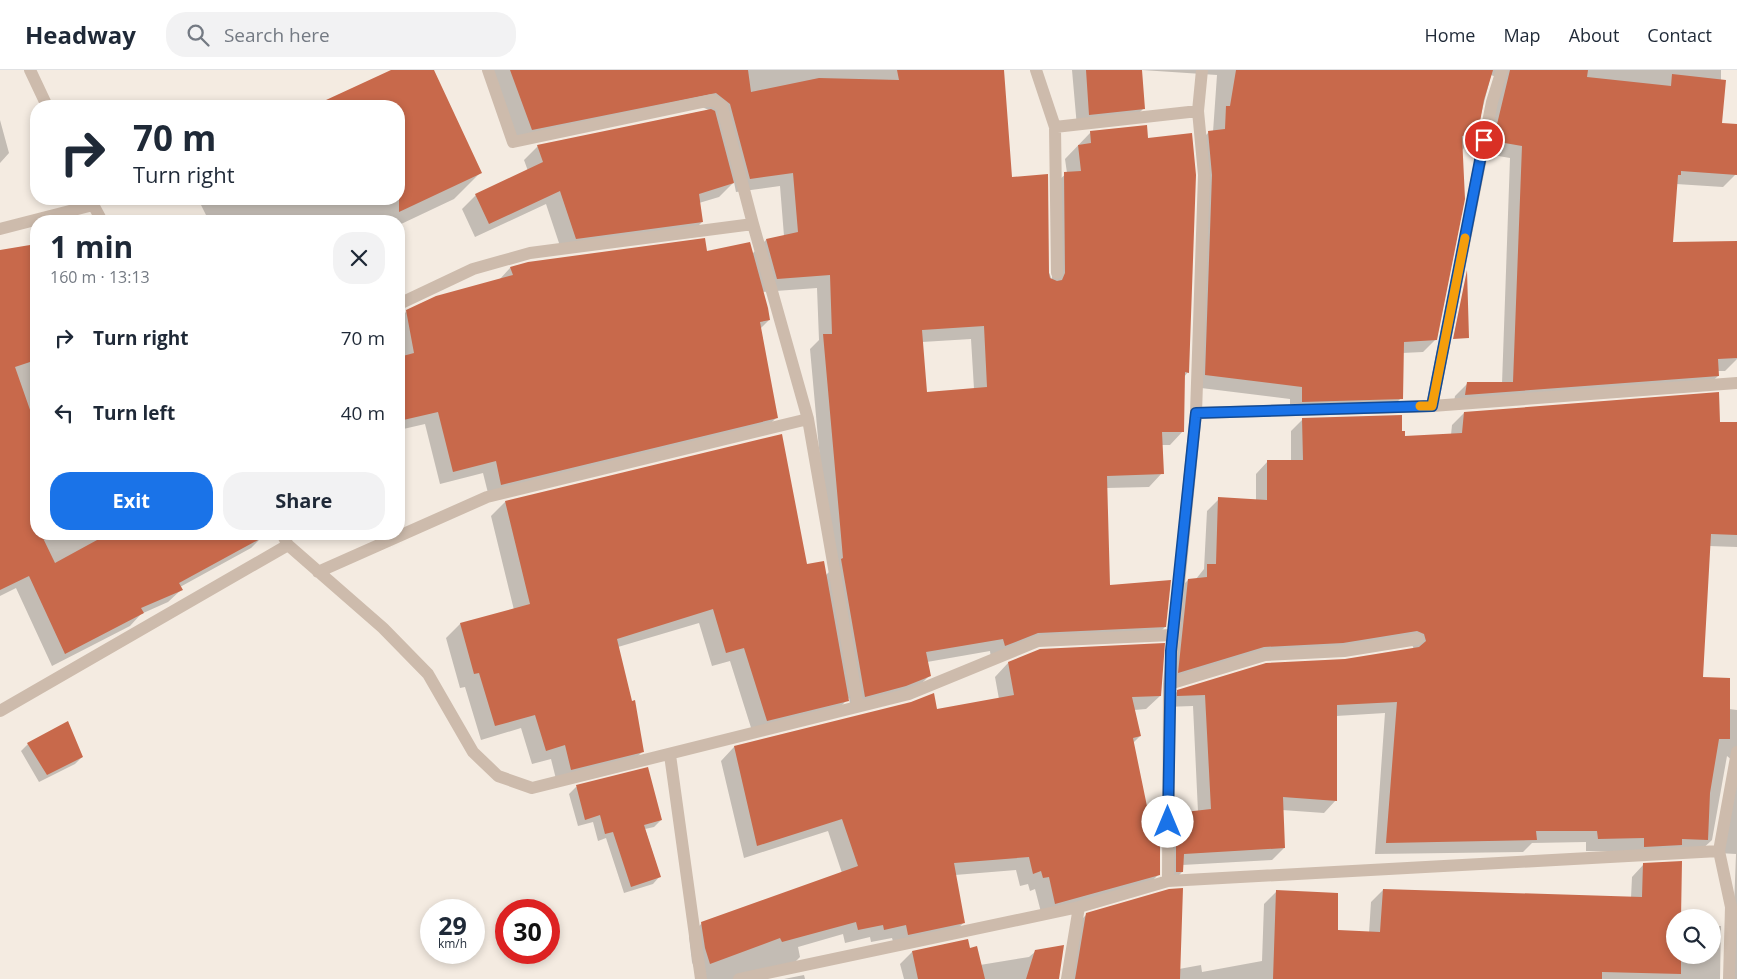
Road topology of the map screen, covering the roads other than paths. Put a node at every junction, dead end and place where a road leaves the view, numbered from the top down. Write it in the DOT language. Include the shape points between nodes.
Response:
graph roads {
  1 [pos="30,70"];
  2 [pos="488,70"];
  3 [pos="1036,70"];
  4 [pos="1202,70"];
  5 [pos="1502,70"];
  6 [pos="43,100"];
  7 [pos="1198,111"];
  8 [pos="1055,127"];
  9 [pos="81,205"];
  10 [pos="47,215"];
  11 [pos="30,220"];
  12 [pos="753,224"];
  13 [pos="0,229"];
  14 [pos="1057,273"];
  15 [pos="405,301"];
  16 [pos="1737,383"];
  17 [pos="1432,406"];
  18 [pos="1196,413"];
  19 [pos="808,419"];
  20 [pos="405,533"];
  21 [pos="283,540"];
  22 [pos="286,540"];
  23 [pos="390,540"];
  24 [pos="318,572"];
  25 [pos="1172,635"];
  26 [pos="1418,639"];
  27 [pos="1169,684"];
  28 [pos="858,706"];
  29 [pos="0,711"];
  30 [pos="1737,752"];
  31 [pos="670,755"];
  32 [pos="1719,851"];
  33 [pos="1168,881"];
  34 [pos="1079,907"];
  35 [pos="1734,907"];
  36 [pos="701,979"];
  37 [pos="739,979"];
  38 [pos="1068,979"];
  39 [pos="1729,979"];
  1 -- 6 [label="street"];
  2 -- 12 [label="street" via="513,142 712,100 722,106"];
  3 -- 8 [label="street"];
  4 -- 7 [label="street"];
  5 -- 17 [label="street" via="1492,102"];
  7 -- 8 [label="street"];
  7 -- 18 [label="street" via="1204,175"];
  8 -- 14 [label="street"];
  9 -- 10 [label="street"];
  11 -- 13 [label="street"];
  12 -- 15 [label="street" via="530,253 473,269"];
  12 -- 19 [label="street"];
  16 -- 17 [label="street"];
  17 -- 18 [label="street"];
  18 -- 25 [label="street"];
  19 -- 20 [label="street" via="487,497"];
  19 -- 28 [label="street"];
  21 -- 29 [label="street"];
  22 -- 24 [label="street"];
  23 -- 24 [label="street"];
  24 -- 31 [label="street" via="383,628 428,674 473,752 498,776 532,788"];
  25 -- 27 [label="street"];
  25 -- 28 [label="street" via="1038,641 909,694"];
  26 -- 27 [label="street" via="1344,651 1265,655"];
  27 -- 33 [label="street"];
  28 -- 31 [label="street"];
  30 -- 32 [label="street"];
  31 -- 36 [label="street"];
  32 -- 33 [label="street"];
  32 -- 35 [label="street"];
  33 -- 34 [label="street"];
  34 -- 37 [label="street"];
  34 -- 38 [label="street"];
  35 -- 39 [label="street"];
}
